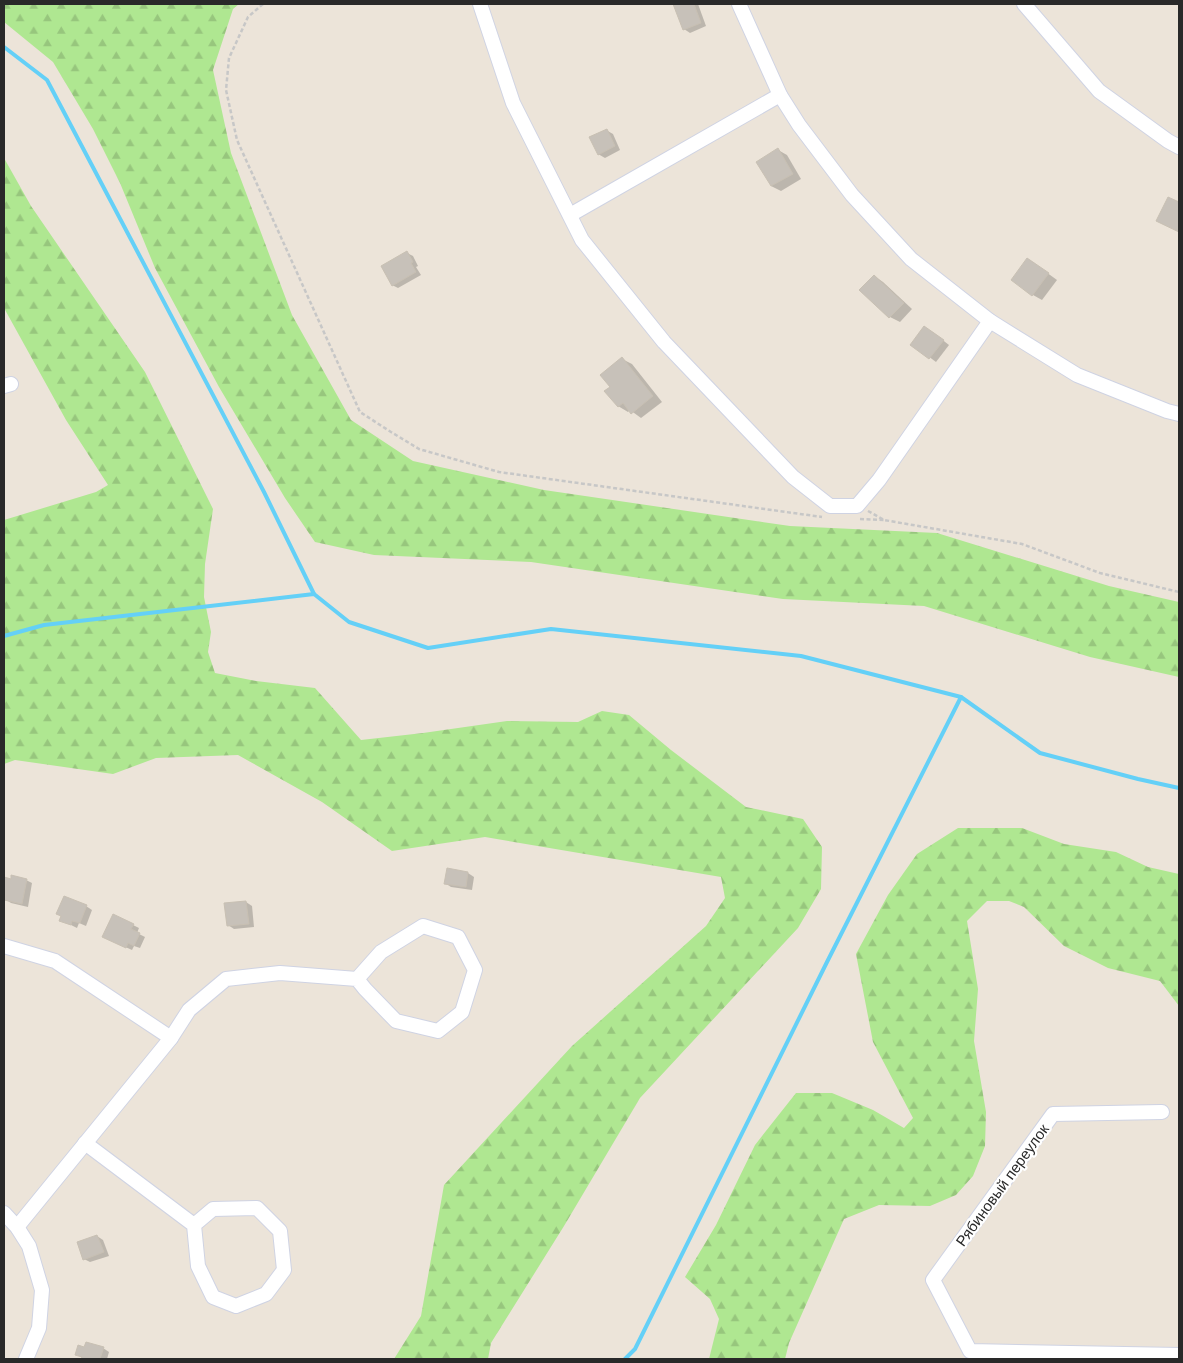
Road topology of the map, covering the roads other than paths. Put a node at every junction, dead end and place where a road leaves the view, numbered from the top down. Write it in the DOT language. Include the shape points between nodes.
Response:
graph roads {
  1 [pos="480,4"];
  2 [pos="739,4"];
  3 [pos="1024,4"];
  4 [pos="780,95"];
  5 [pos="1179,147"];
  6 [pos="570,215"];
  7 [pos="990,321"];
  8 [pos="1179,414"];
  9 [pos="4,946"];
  10 [pos="357,978"];
  11 [pos="171,1038"];
  12 [pos="1162,1112"];
  13 [pos="85,1143"];
  14 [pos="4,1213"];
  15 [pos="194,1225"];
  16 [pos="17,1227"];
  17 [pos="1179,1355"];
  18 [pos="26,1359"];
  1 -- 6 [label="street" via="512,103"];
  2 -- 4 [label="street"];
  3 -- 5 [label="street" via="1099,91"];
  4 -- 6 [label="street"];
  4 -- 7 [label="street" via="852,195 911,259"];
  6 -- 7 [label="street" via="582,240 664,342 793,478 830,506 856,512"];
  7 -- 8 [label="street" via="1077,375"];
  9 -- 11 [label="street" via="55,961"];
  10 -- 10 [label="street" via="396,1021 438,1031 462,1012 475,970 458,937 423,926 381,952"];
  10 -- 11 [label="street" via="280,973 226,979 189,1010"];
  11 -- 13 [label="street"];
  12 -- 17 [label="street, Рябиновый переулок" via="1052,1114 934,1280 970,1351"];
  13 -- 15 [label="street"];
  13 -- 16 [label="street"];
  14 -- 16 [label="street"];
  15 -- 15 [label="street" via="198,1266 213,1297 236,1306 266,1294 284,1270 280,1231 257,1208 213,1209"];
  16 -- 18 [label="street" via="30,1246 42,1290 39,1328"];
}
